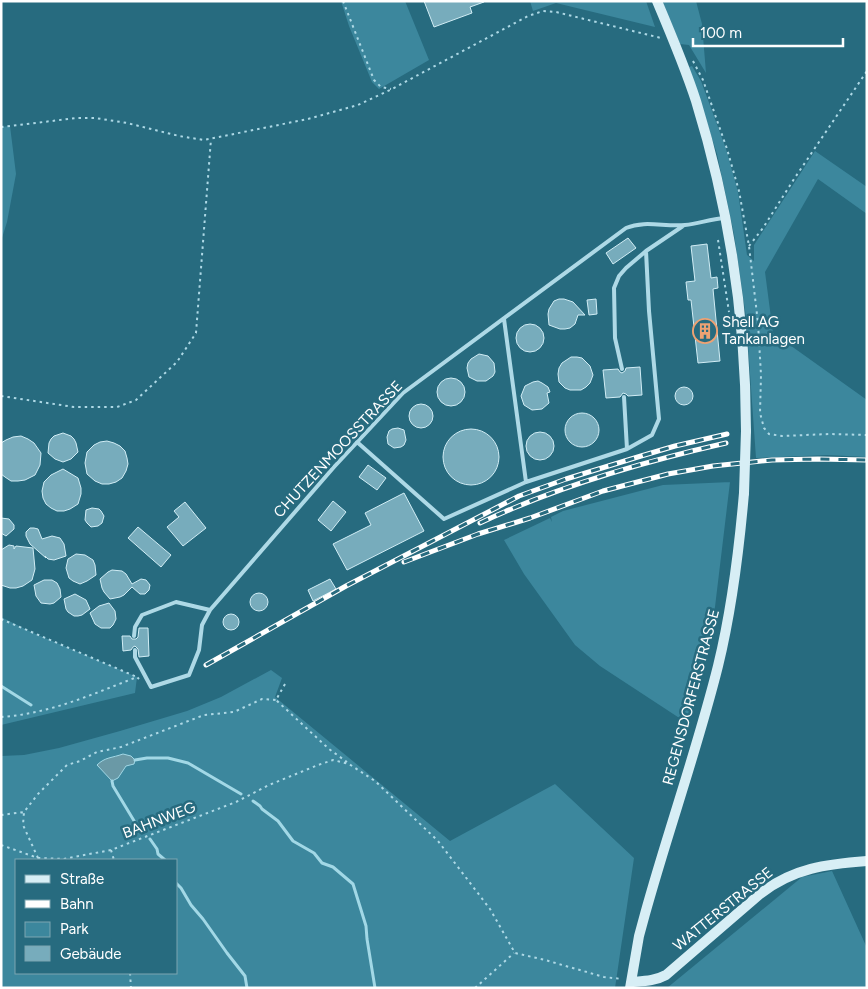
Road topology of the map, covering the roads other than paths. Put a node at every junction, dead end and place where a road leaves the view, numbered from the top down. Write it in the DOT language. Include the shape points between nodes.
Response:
graph roads {
  1 [pos="657,1"];
  2 [pos="726,218"];
  3 [pos="684,225"];
  4 [pos="646,251"];
  5 [pos="504,319"];
  6 [pos="622,369"];
  7 [pos="624,396"];
  8 [pos="357,442"];
  9 [pos="627,449"];
  10 [pos="526,482"];
  11 [pos="210,610"];
  12 [pos="134,636"];
  13 [pos="135,650"];
  14 [pos="867,860"];
  15 [pos="631,985"];
  1 -- 2 [label="street, REGENSDORFERSTRASSE" via="695,99"];
  2 -- 3 [label="lane, CHUTZENMOOSSTRASSE"];
  2 -- 15 [label="street, REGENSDORFERSTRASSE, bridge" via="744,360 746,431 740,543 718,664 639,936"];
  3 -- 4 [label="lane"];
  3 -- 5 [label="lane, CHUTZENMOOSSTRASSE" via="635,224 626,228"];
  4 -- 6 [label="lane" via="622,272 614,288 615,338"];
  4 -- 9 [label="lane" via="659,419 652,435"];
  5 -- 8 [label="lane, CHUTZENMOOSSTRASSE" via="403,393"];
  5 -- 10 [label="lane"];
  7 -- 9 [label="lane"];
  8 -- 10 [label="lane" via="444,519"];
  8 -- 11 [label="lane, CHUTZENMOOSSTRASSE"];
  9 -- 10 [label="lane"];
  11 -- 12 [label="lane" via="176,602 142,615"];
  11 -- 13 [label="lane, CHUTZENMOOSSTRASSE" via="202,625 199,650 189,675 151,687 135,657"];
  14 -- 15 [label="street, WATTERSTRASSE" via="817,866 783,879 760,894 666,975"];
}
